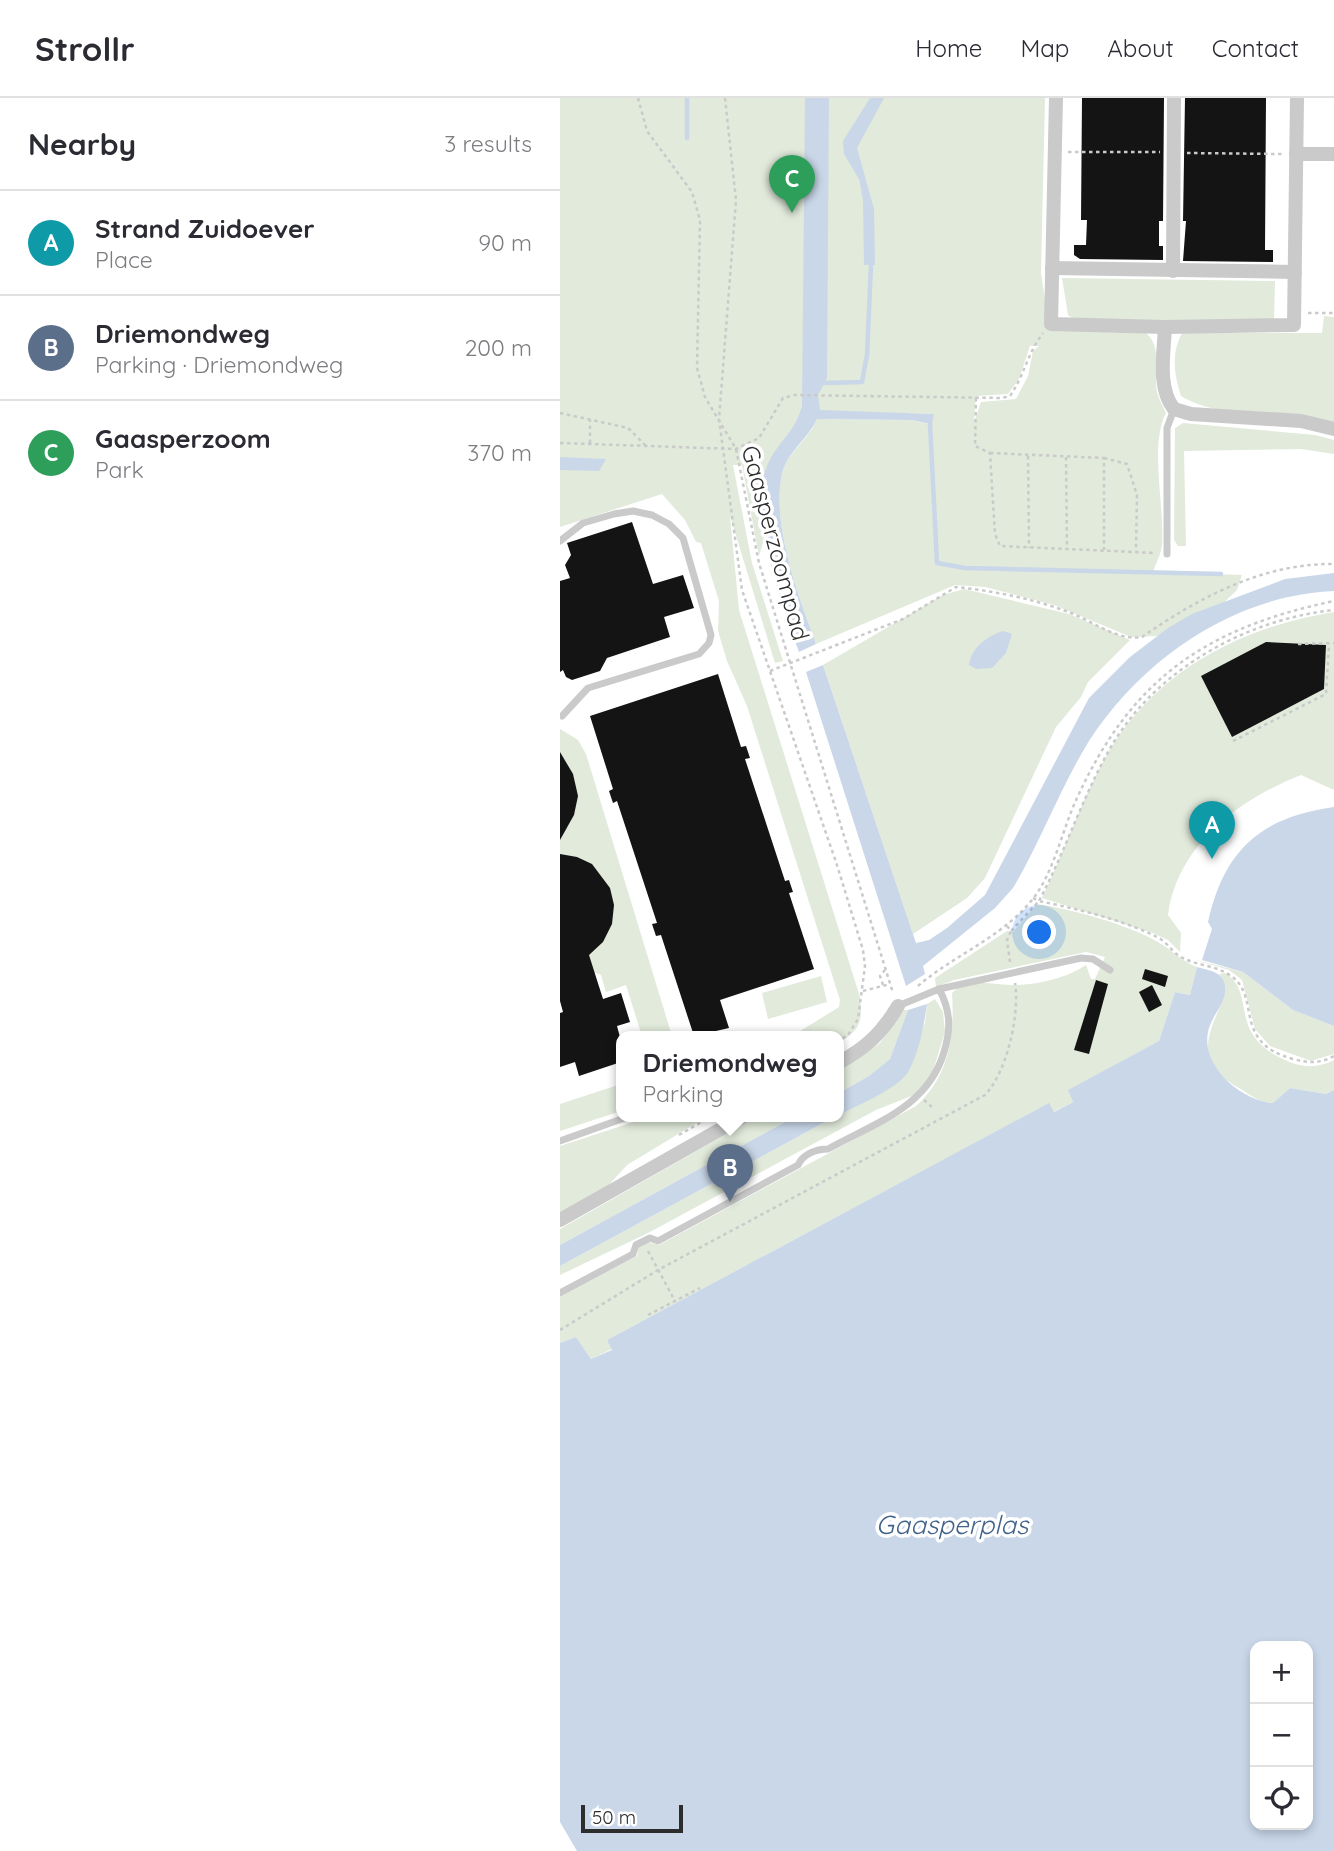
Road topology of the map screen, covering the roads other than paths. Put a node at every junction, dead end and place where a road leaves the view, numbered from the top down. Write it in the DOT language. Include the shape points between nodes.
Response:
graph roads {
  1 [pos="1056,98"];
  2 [pos="1174,98"];
  3 [pos="1297,98"];
  4 [pos="1296,154"];
  5 [pos="1334,155"];
  6 [pos="1052,268"];
  7 [pos="1173,271"];
  8 [pos="1295,272"];
  9 [pos="1165,327"];
  10 [pos="1174,409"];
  11 [pos="1334,429"];
  12 [pos="560,541"];
  13 [pos="1167,554"];
  14 [pos="562,716"];
  15 [pos="1110,970"];
  16 [pos="939,989"];
  17 [pos="898,1006"];
  18 [pos="844,1060"];
  19 [pos="616,1121"];
  20 [pos="733,1122"];
  21 [pos="560,1140"];
  22 [pos="560,1220"];
  23 [pos="560,1293"];
  1 -- 6 [label="street"];
  2 -- 7 [label="street"];
  3 -- 4 [label="street"];
  4 -- 5 [label="street"];
  4 -- 8 [label="street"];
  6 -- 7 [label="street"];
  6 -- 9 [label="street" via="1051,324"];
  7 -- 8 [label="street"];
  8 -- 9 [label="street" via="1294,325"];
  9 -- 10 [label="street" via="1166,397"];
  10 -- 11 [label="street" via="1301,421"];
  10 -- 13 [label="lane" via="1167,428"];
  12 -- 14 [label="lane" via="583,523 633,511 669,524 682,538 711,635 699,654 588,688"];
  15 -- 16 [label="lane" via="1093,959 1081,958"];
  16 -- 17 [label="lane"];
  16 -- 23 [label="lane" via="950,1021 948,1040 938,1070 920,1096 658,1241 650,1238 636,1245 633,1254"];
  17 -- 18 [label="street" via="865,1048"];
  19 -- 21 [label="lane"];
  20 -- 22 [label="street"];
}
